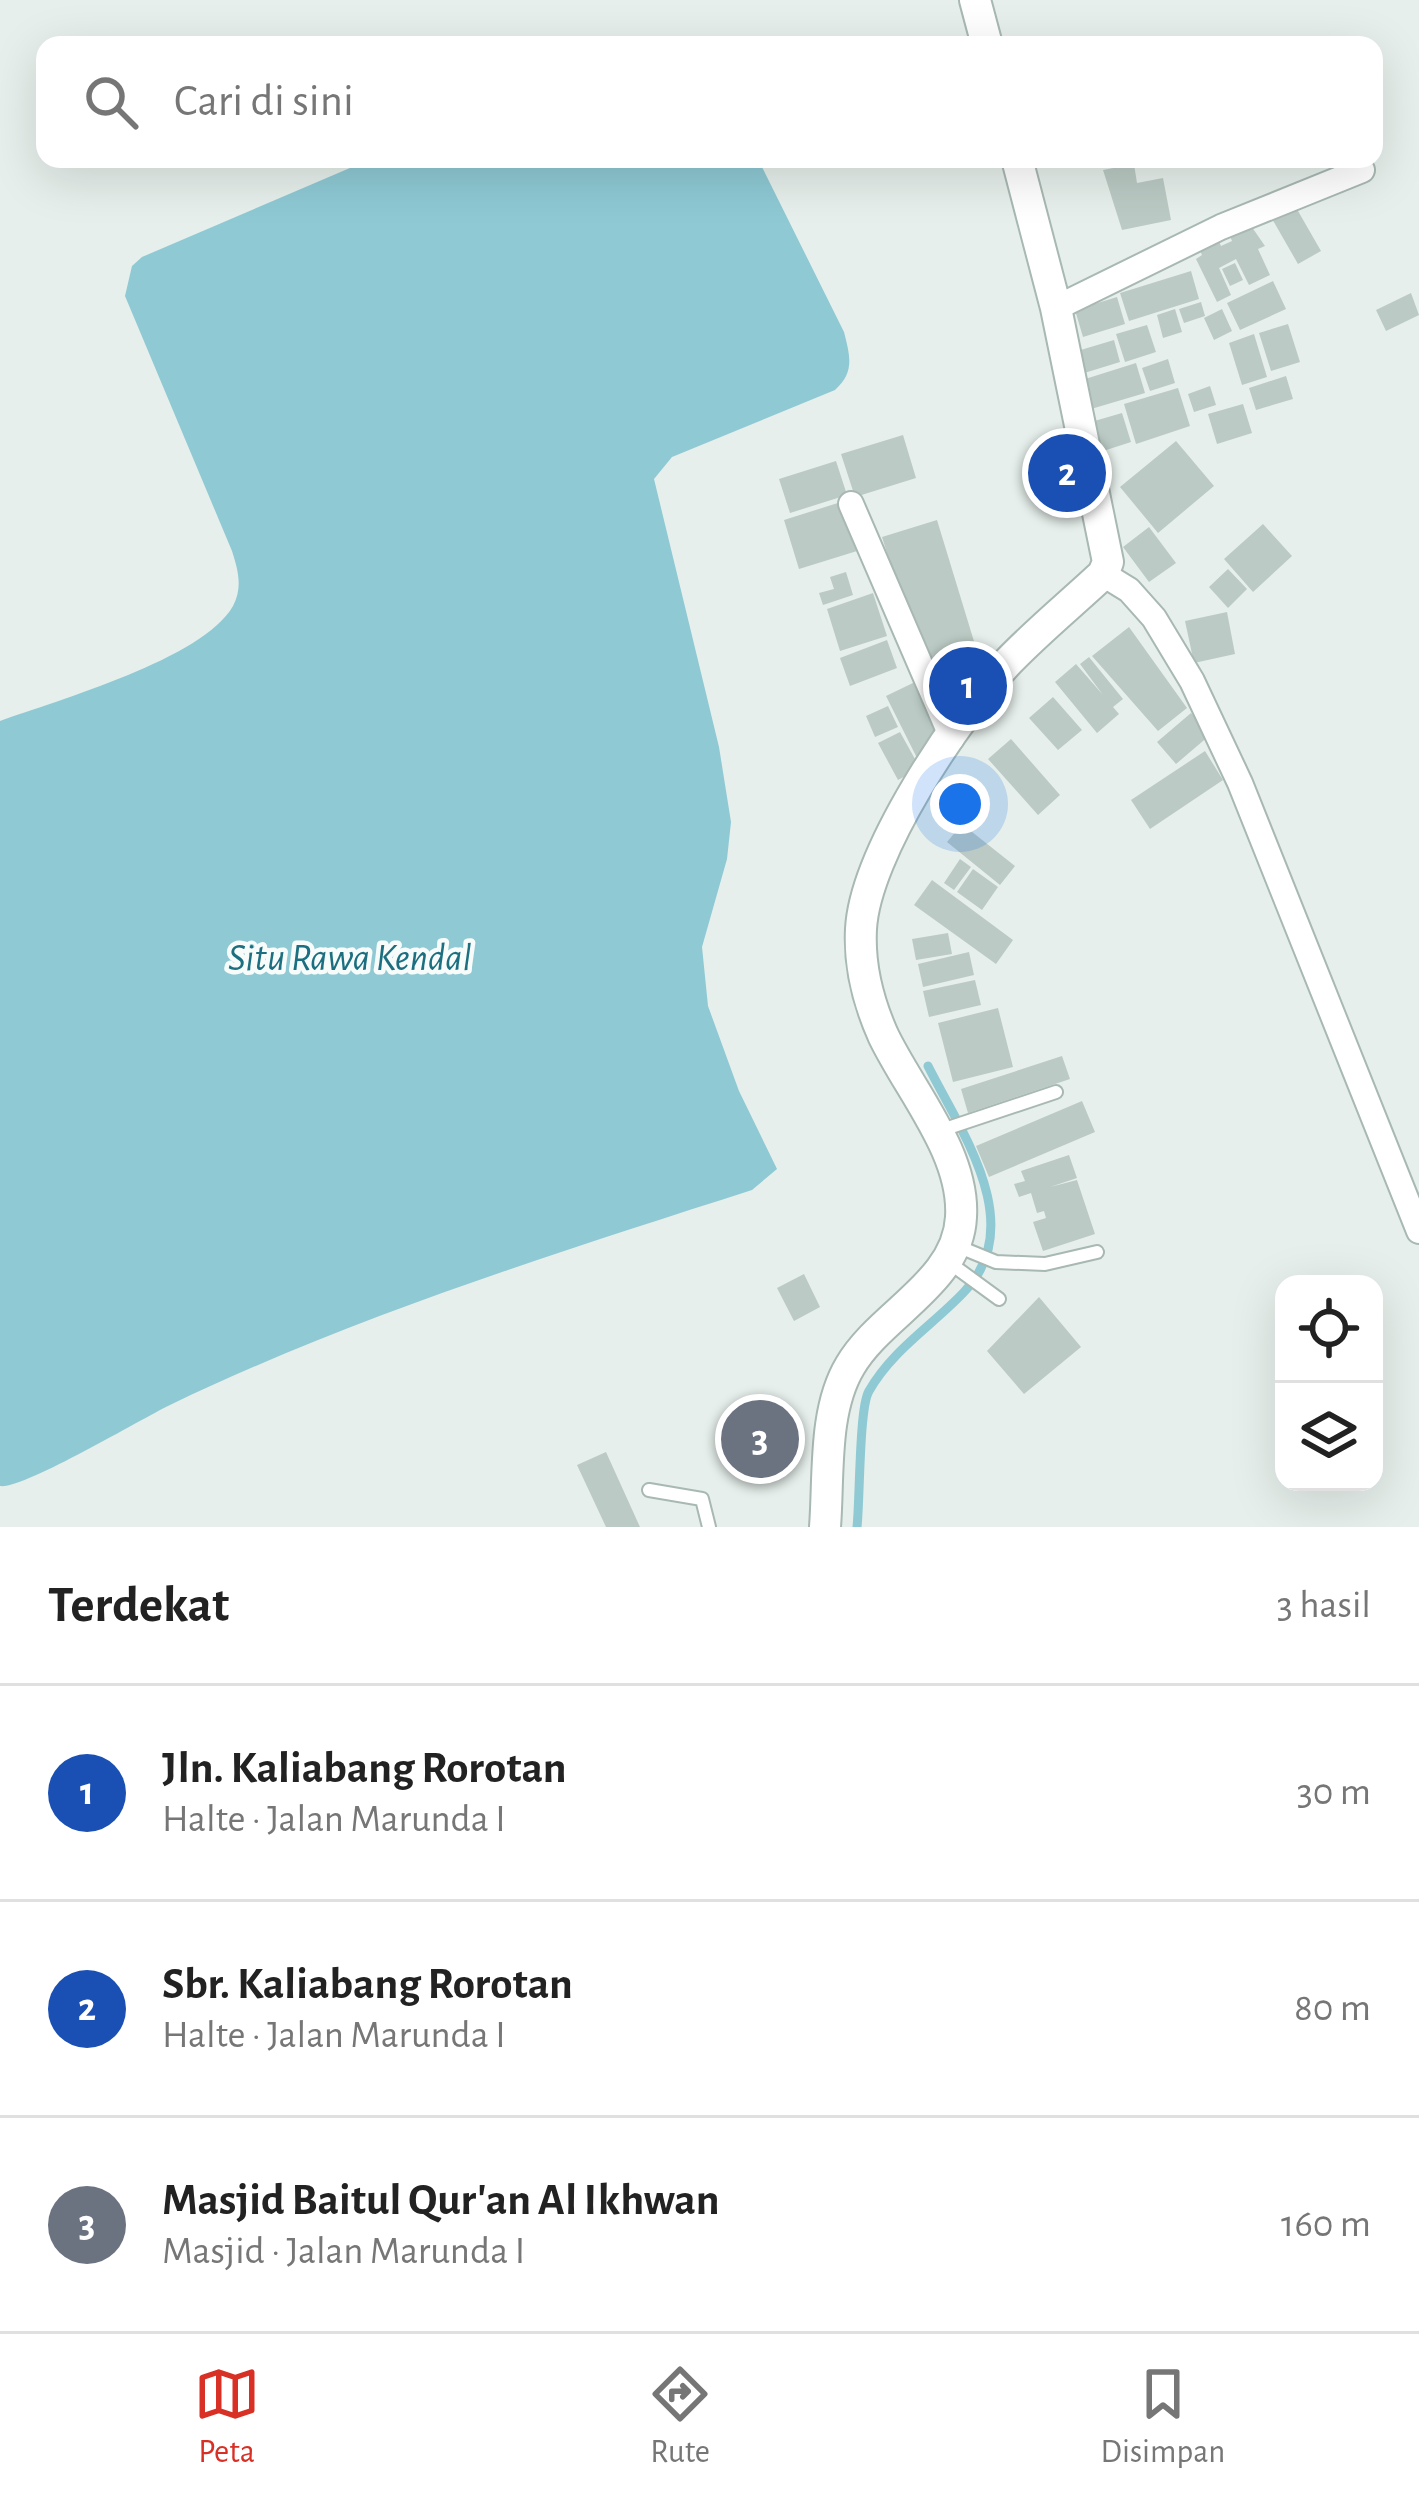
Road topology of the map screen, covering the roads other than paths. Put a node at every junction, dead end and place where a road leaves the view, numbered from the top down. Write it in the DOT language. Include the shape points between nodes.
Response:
graph roads {
  1 [pos="975,0"];
  2 [pos="985,36"];
  3 [pos="1019,168"];
  4 [pos="1363,170"];
  5 [pos="1056,308"];
  6 [pos="850,504"];
  7 [pos="1116,582"];
  8 [pos="952,738"];
  9 [pos="1056,1092"];
  10 [pos="944,1129"];
  11 [pos="1419,1231"];
  12 [pos="1097,1252"];
  13 [pos="961,1257"];
  14 [pos="999,1299"];
  15 [pos="649,1490"];
  16 [pos="710,1527"];
  17 [pos="825,1527"];
  1 -- 2 [label="street"];
  3 -- 5 [label="street"];
  4 -- 5 [label="street" via="1221,227"];
  5 -- 7 [label="street"];
  6 -- 8 [label="street"];
  7 -- 8 [label="street" via="1007,663"];
  7 -- 11 [label="street" via="1154,618 1240,783"];
  8 -- 10 [label="street" via="880,865 861,927 867,993"];
  9 -- 10 [label="lane"];
  10 -- 13 [label="street" via="960,1191"];
  12 -- 13 [label="lane" via="1045,1264"];
  13 -- 14 [label="lane"];
  13 -- 17 [label="street" via="866,1343 842,1382"];
  15 -- 16 [label="lane" via="702,1499"];
}
